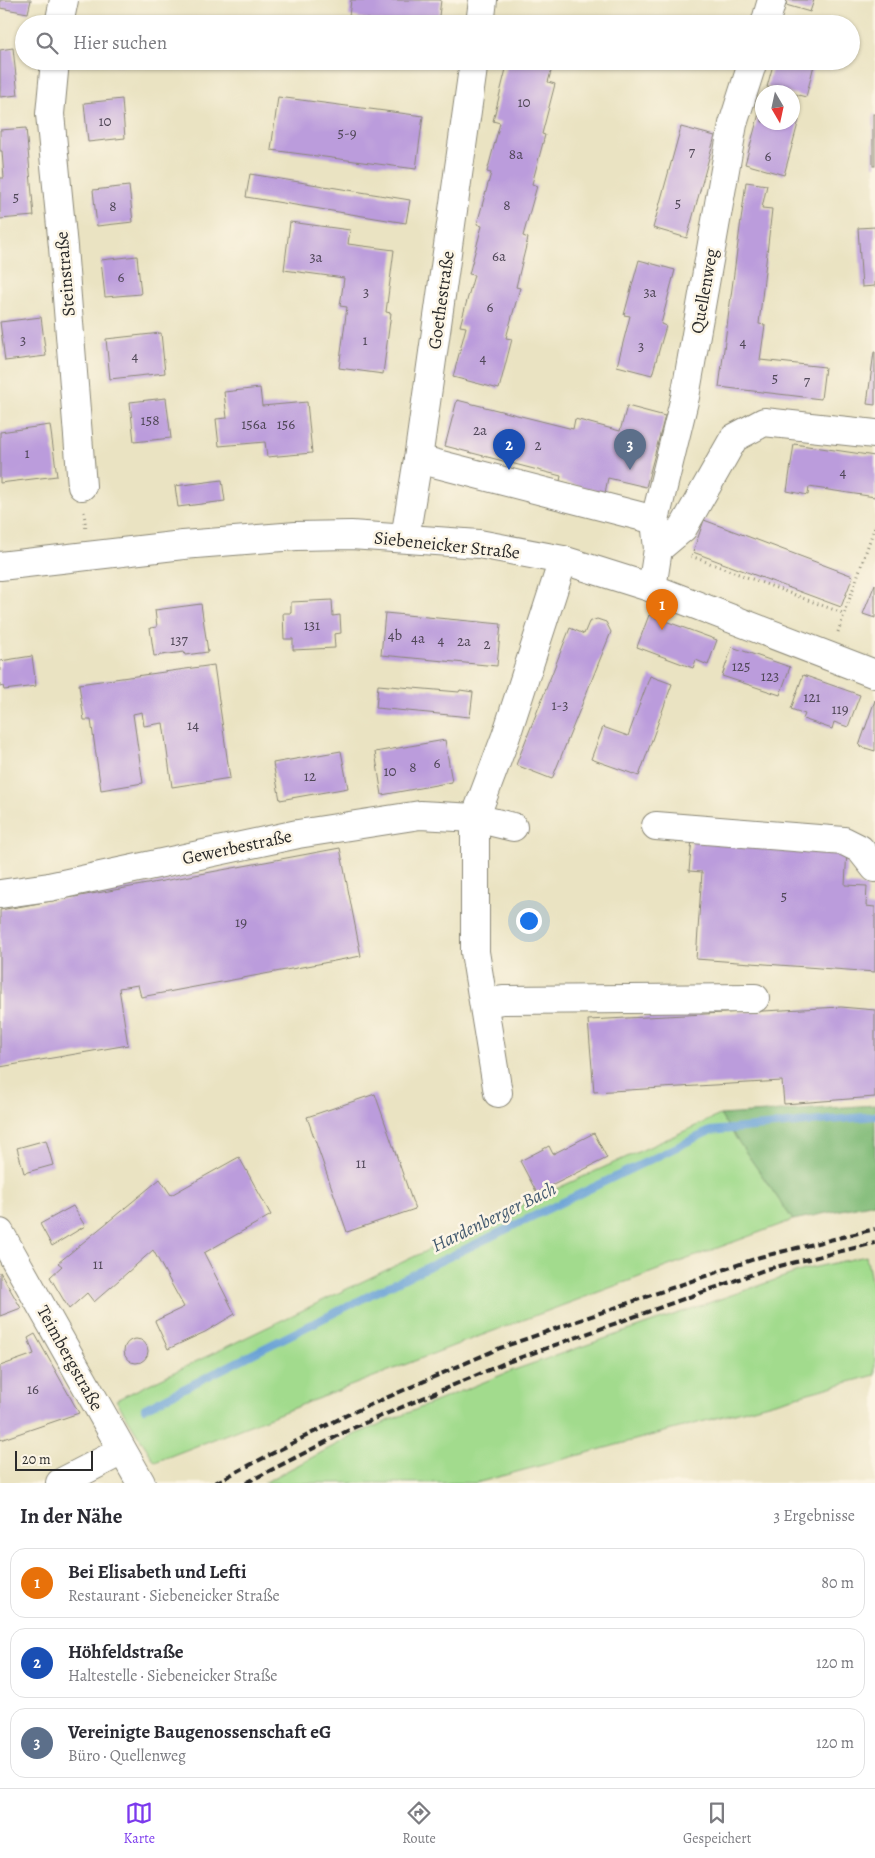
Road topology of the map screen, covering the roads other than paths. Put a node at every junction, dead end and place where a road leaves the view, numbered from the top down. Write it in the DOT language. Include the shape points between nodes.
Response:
graph roads {
  1 [pos="64,0"];
  2 [pos="483,0"];
  3 [pos="772,0"];
  4 [pos="61,15"];
  5 [pos="481,15"];
  6 [pos="768,15"];
  7 [pos="54,70"];
  8 [pos="473,70"];
  9 [pos="750,70"];
  10 [pos="875,434"];
  11 [pos="418,460"];
  12 [pos="82,486"];
  13 [pos="655,520"];
  14 [pos="405,538"];
  15 [pos="658,549"];
  16 [pos="563,560"];
  17 [pos="0,566"];
  18 [pos="652,588"];
  19 [pos="875,674"];
  20 [pos="475,818"];
  21 [pos="513,826"];
  22 [pos="656,826"];
  23 [pos="875,868"];
  24 [pos="0,894"];
  25 [pos="755,998"];
  26 [pos="484,1003"];
  27 [pos="498,1093"];
  28 [pos="0,1233"];
  29 [pos="122,1452"];
  30 [pos="60,1483"];
  31 [pos="141,1483"];
  1 -- 4 [label="street"];
  2 -- 5 [label="street"];
  3 -- 6 [label="street"];
  7 -- 12 [label="street, Steinstraße" via="50,114"];
  8 -- 11 [label="street, Goethestraße"];
  9 -- 13 [label="street, Quellenweg" via="733,124 685,397"];
  10 -- 15 [label="street" via="764,422 734,438 682,528"];
  11 -- 13 [label="street"];
  11 -- 14 [label="street, Goethestraße"];
  13 -- 15 [label="street, Quellenweg"];
  14 -- 16 [label="street, Siebeneicker Straße" via="479,544"];
  14 -- 17 [label="street, Siebeneicker Straße" via="296,536"];
  15 -- 18 [label="street, Quellenweg"];
  16 -- 18 [label="street, Siebeneicker Straße"];
  16 -- 20 [label="street" via="506,736"];
  18 -- 19 [label="street, Siebeneicker Straße"];
  20 -- 21 [label="street, Gewerbestraße"];
  20 -- 24 [label="street, Gewerbestraße" via="420,815 298,834 49,887"];
  20 -- 26 [label="street" via="475,952"];
  22 -- 23 [label="street" via="844,841 860,849"];
  25 -- 26 [label="street" via="503,1000"];
  26 -- 27 [label="street"];
  28 -- 29 [label="street, Teimbergstraße"];
  29 -- 30 [label="street"];
  29 -- 31 [label="street, Teimbergstraße"];
}
